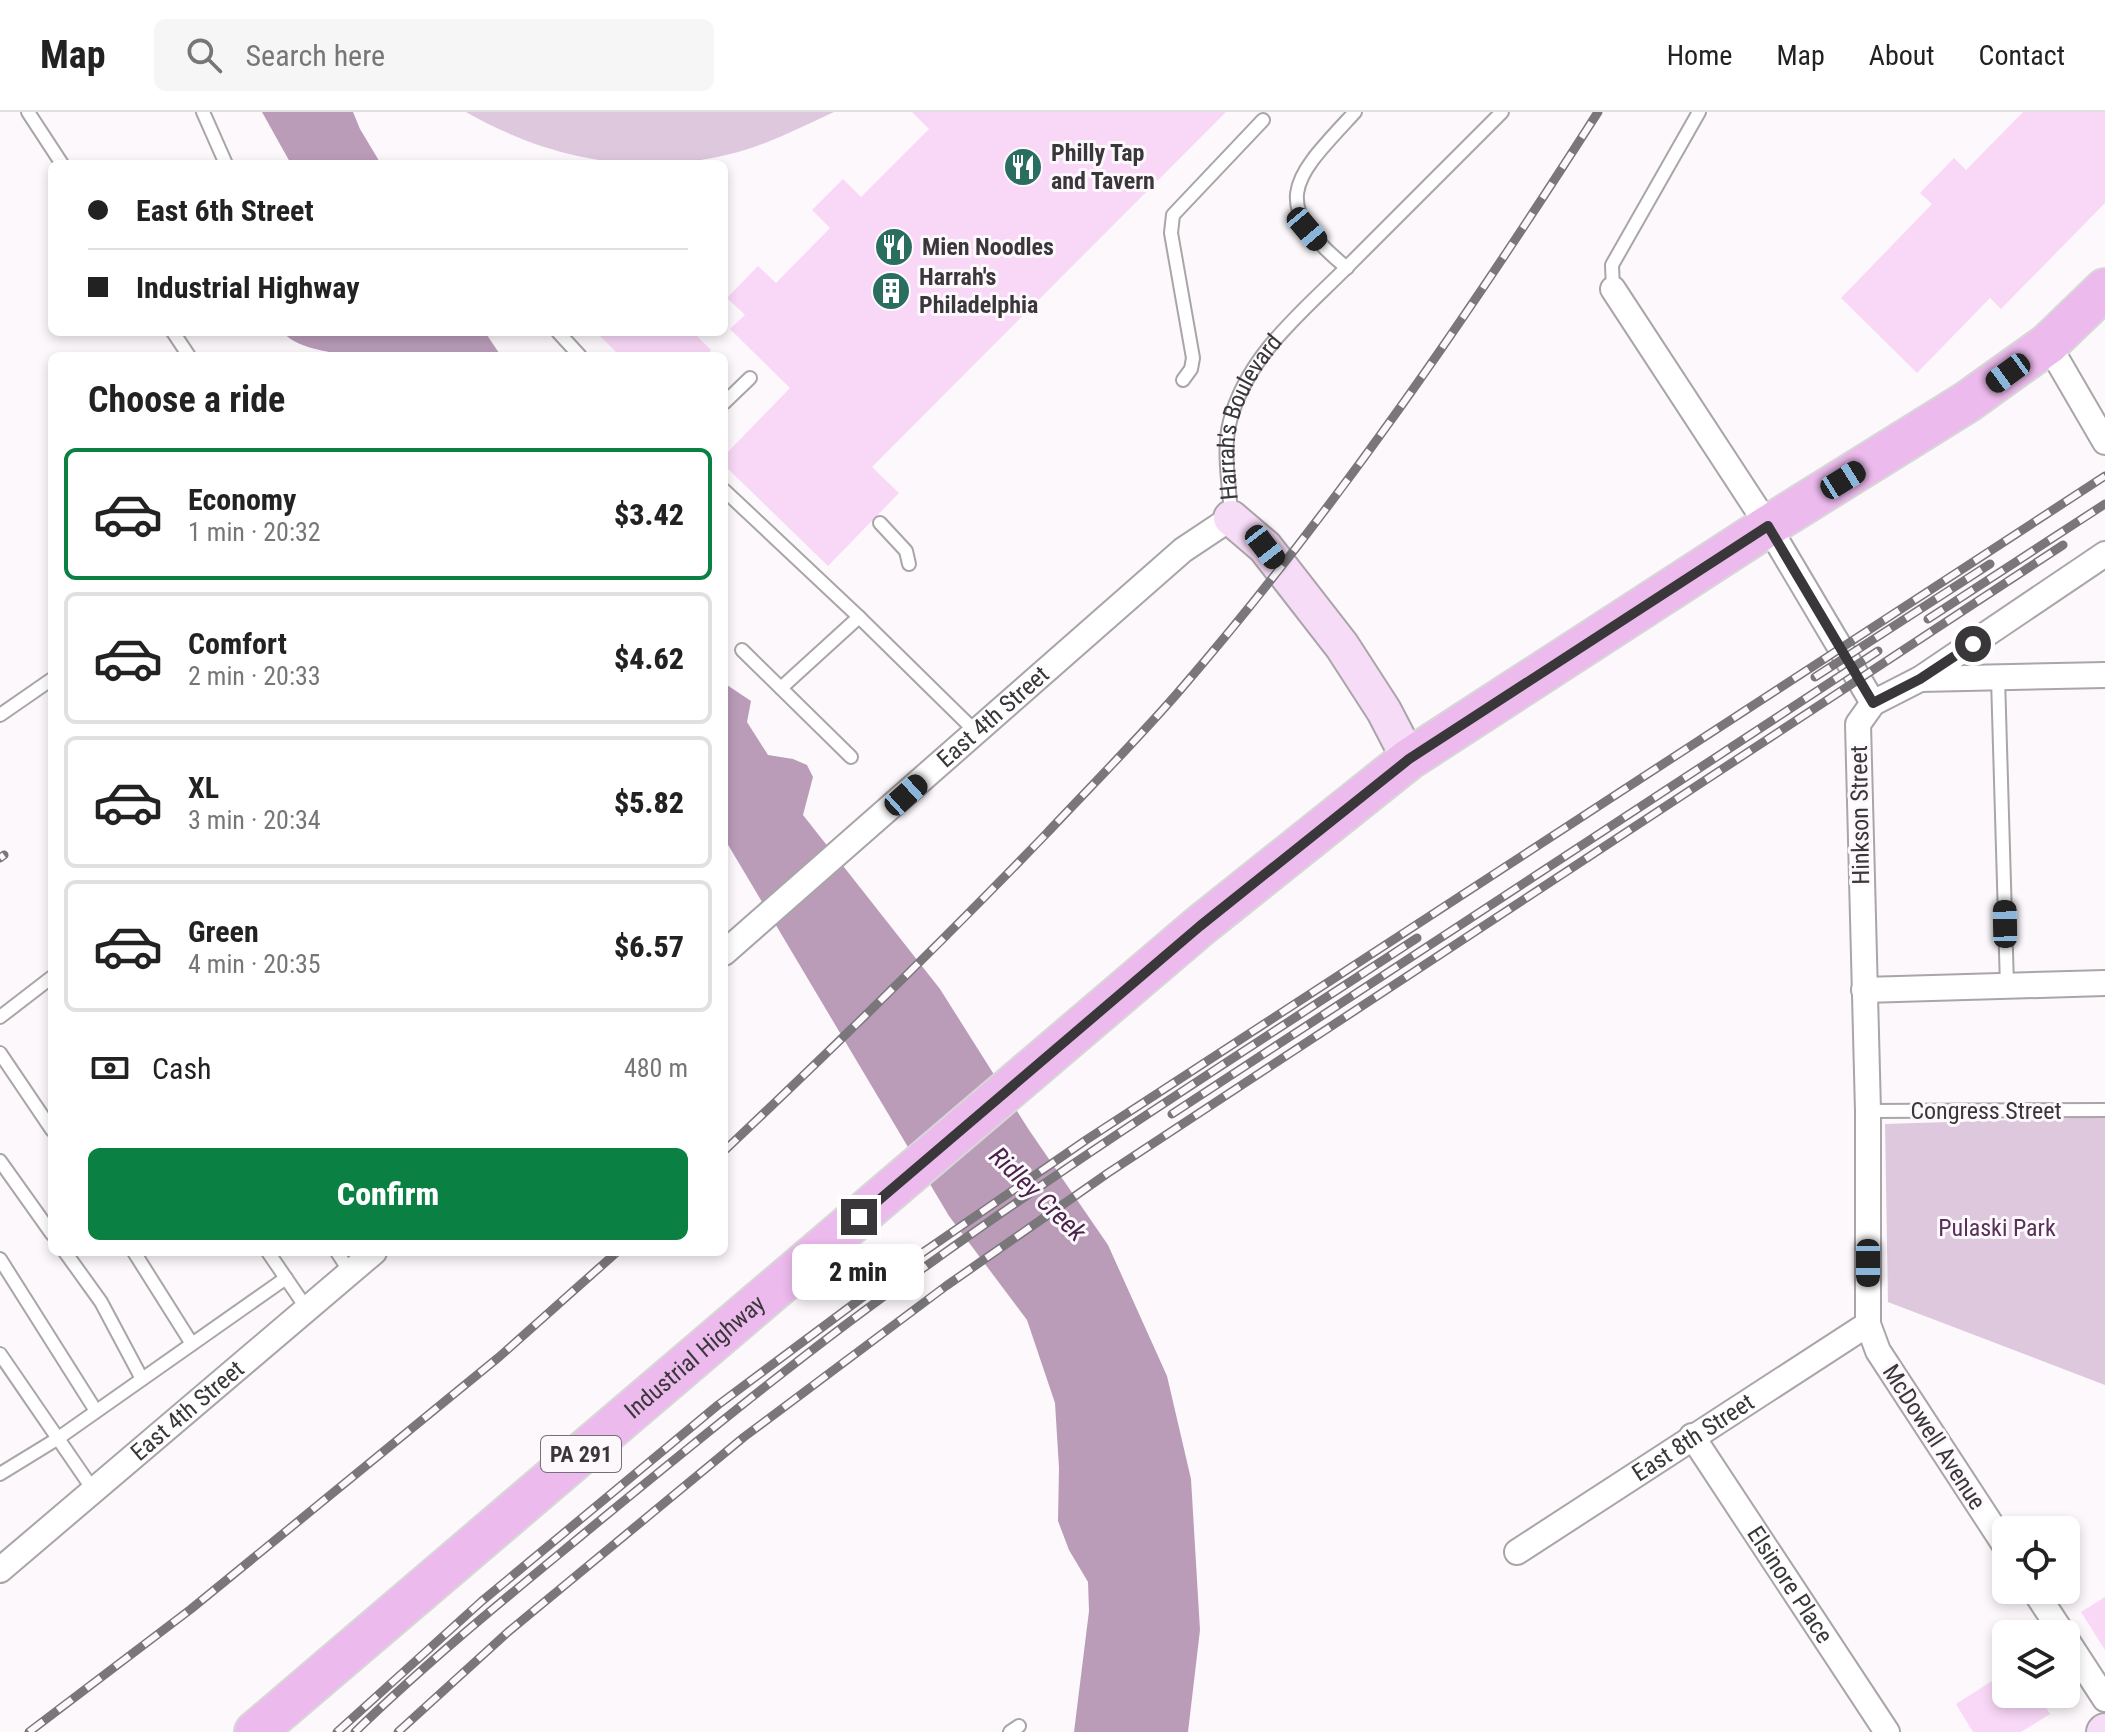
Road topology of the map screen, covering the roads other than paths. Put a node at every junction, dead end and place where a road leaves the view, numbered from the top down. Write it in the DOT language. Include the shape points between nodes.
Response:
graph roads {
  1 [pos="28,112"];
  2 [pos="203,112"];
  3 [pos="1355,112"];
  4 [pos="1502,112"];
  5 [pos="1699,112"];
  6 [pos="1263,120"];
  7 [pos="59,160"];
  8 [pos="224,160"];
  9 [pos="1347,268"];
  10 [pos="1613,289"];
  11 [pos="2105,289"];
  12 [pos="562,336"];
  13 [pos="2048,344"];
  14 [pos="576,352"];
  15 [pos="750,378"];
  16 [pos="1183,380"];
  17 [pos="728,399"];
  18 [pos="2105,442"];
  19 [pos="728,494"];
  20 [pos="1231,518"];
  21 [pos="880,523"];
  22 [pos="1768,526"];
  23 [pos="2105,554"];
  24 [pos="909,564"];
  25 [pos="859,617"];
  26 [pos="742,650"];
  27 [pos="2105,675"];
  28 [pos="1998,678"];
  29 [pos="1920,679"];
  30 [pos="48,682"];
  31 [pos="781,688"];
  32 [pos="1873,703"];
  33 [pos="0,715"];
  34 [pos="976,732"];
  35 [pos="851,757"];
  36 [pos="1409,759"];
  37 [pos="728,949"];
  38 [pos="48,980"];
  39 [pos="2105,983"];
  40 [pos="2007,986"];
  41 [pos="1864,990"];
  42 [pos="0,1017"];
  43 [pos="0,1053"];
  44 [pos="2105,1110"];
  45 [pos="1868,1111"];
  46 [pos="48,1124"];
  47 [pos="0,1161"];
  48 [pos="48,1228"];
  49 [pos="68,1256"];
  50 [pos="137,1256"];
  51 [pos="271,1256"];
  52 [pos="0,1259"];
  53 [pos="344,1262"];
  54 [pos="286,1278"];
  55 [pos="307,1309"];
  56 [pos="1868,1324"];
  57 [pos="192,1344"];
  58 [pos="0,1354"];
  59 [pos="142,1379"];
  60 [pos="96,1411"];
  61 [pos="1692,1436"];
  62 [pos="57,1439"];
  63 [pos="0,1474"];
  64 [pos="94,1491"];
  65 [pos="1992,1526"];
  66 [pos="1517,1552"];
  67 [pos="0,1570"];
  68 [pos="2080,1661"];
  69 [pos="2105,1699"];
  70 [pos="255,1732"];
  71 [pos="1887,1732"];
  1 -- 7 [label="lane"];
  2 -- 8 [label="lane"];
  3 -- 9 [label="lane" via="1314,156 1297,184 1299,214 1307,229"];
  4 -- 9 [label="lane, Harrah's Boulevard"];
  5 -- 10 [label="lane" via="1612,265"];
  6 -- 16 [label="lane" via="1173,215 1171,233 1193,358"];
  9 -- 20 [label="lane, Harrah's Boulevard" via="1291,321 1240,392 1226,454"];
  10 -- 22 [label="street"];
  11 -- 13 [label="main road, PA 291"];
  12 -- 14 [label="lane"];
  13 -- 18 [label="street"];
  13 -- 22 [label="main road, PA 291" via="1967,402"];
  15 -- 17 [label="lane"];
  19 -- 25 [label="lane"];
  20 -- 34 [label="street, East 4th Street" via="1183,550"];
  20 -- 36 [label="street, Harrah's Boulevard" via="1265,547 1342,646"];
  21 -- 24 [label="lane" via="906,551"];
  22 -- 32 [label="street"];
  22 -- 36 [label="main road, PA 291"];
  23 -- 29 [label="street"];
  25 -- 31 [label="lane"];
  25 -- 34 [label="lane"];
  26 -- 31 [label="lane"];
  27 -- 28 [label="street"];
  28 -- 29 [label="street"];
  28 -- 40 [label="lane"];
  29 -- 32 [label="street"];
  30 -- 33 [label="lane"];
  31 -- 35 [label="lane"];
  32 -- 41 [label="street, Hinkson Street" via="1858,724"];
  34 -- 37 [label="street, East 4th Street"];
  36 -- 70 [label="main road, Industrial Highway / PA 291" via="1200,926"];
  38 -- 42 [label="lane"];
  39 -- 40 [label="street"];
  40 -- 41 [label="street"];
  41 -- 45 [label="street, Hinkson Street"];
  43 -- 46 [label="lane"];
  44 -- 45 [label="lane, Congress Street"];
  45 -- 56 [label="street, Hinkson Street"];
  47 -- 48 [label="lane"];
  49 -- 59 [label="lane" via="101,1302"];
  50 -- 57 [label="lane"];
  51 -- 54 [label="lane"];
  52 -- 60 [label="lane"];
  53 -- 55 [label="street, East 4th Street"];
  54 -- 55 [label="lane"];
  54 -- 57 [label="lane"];
  55 -- 64 [label="street, East 4th Street"];
  56 -- 61 [label="street, East 8th Street"];
  56 -- 65 [label="street, McDowell Avenue" via="1878,1351"];
  57 -- 59 [label="lane"];
  58 -- 62 [label="lane"];
  59 -- 60 [label="lane"];
  60 -- 62 [label="lane"];
  61 -- 66 [label="street, East 8th Street"];
  61 -- 71 [label="street, Elsinore Place"];
  62 -- 63 [label="lane"];
  62 -- 64 [label="lane"];
  64 -- 67 [label="street, East 4th Street"];
  68 -- 69 [label="street"];
}
